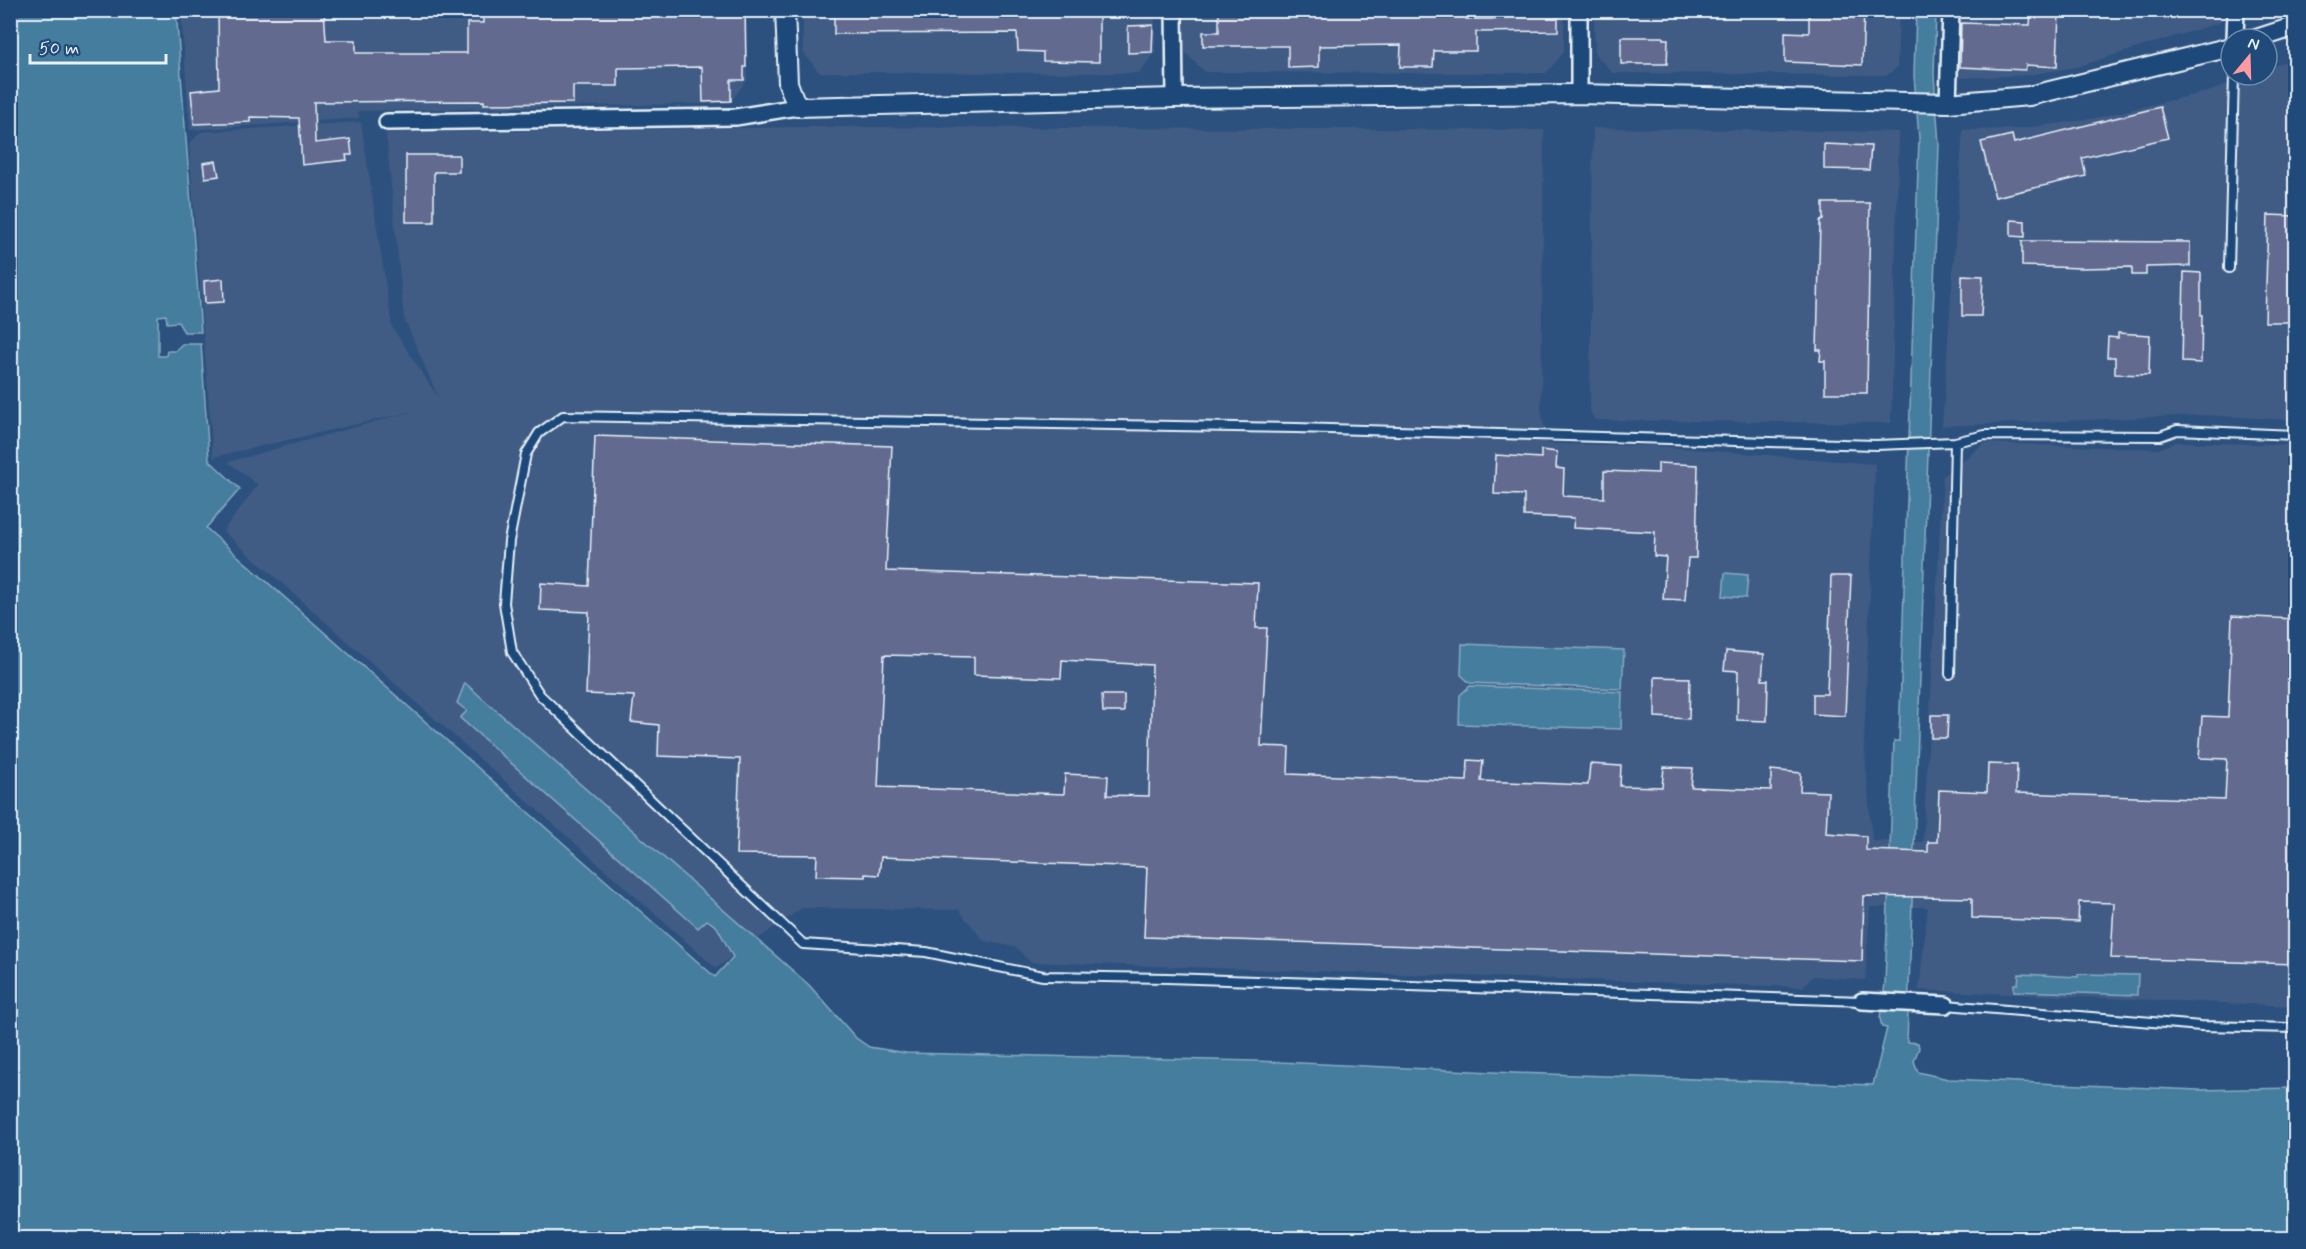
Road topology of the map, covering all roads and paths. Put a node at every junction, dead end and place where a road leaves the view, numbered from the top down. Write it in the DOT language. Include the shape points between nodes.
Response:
graph roads {
  1 [pos="785,10"];
  2 [pos="1174,10"];
  3 [pos="1579,10"];
  4 [pos="1950,10"];
  5 [pos="2236,10"];
  6 [pos="2295,26"];
  7 [pos="2235,27"];
  8 [pos="2279,31"];
  9 [pos="2219,50"];
  10 [pos="2234,87"];
  11 [pos="1579,94"];
  12 [pos="1176,98"];
  13 [pos="1943,103"];
  14 [pos="797,107"];
  15 [pos="387,122"];
  16 [pos="2229,268"];
  17 [pos="2295,435"];
  18 [pos="1955,442"];
  19 [pos="1950,674"];
  20 [pos="1862,1001"];
  21 [pos="1946,1005"];
  22 [pos="2295,1028"];
  1 -- 14 [label="street" via="788,83"];
  2 -- 12 [label="street"];
  3 -- 11 [label="street"];
  4 -- 13 [label="street"];
  5 -- 7 [label="street"];
  6 -- 8 [label="street"];
  9 -- 13 [label="street" via="2029,96"];
  10 -- 16 [label="lane"];
  11 -- 12 [label="street"];
  11 -- 13 [label="street"];
  12 -- 14 [label="street"];
  14 -- 15 [label="street" via="735,117"];
  17 -- 18 [label="lane" via="2177,430 2160,436 1985,435"];
  18 -- 19 [label="lane"];
  18 -- 20 [label="lane" via="1876,445 1296,428 563,416 539,433 526,454 509,541 504,603 512,652 540,695 803,944 926,951 1043,976"];
  20 -- 21 [label="street"];
  21 -- 22 [label="lane" via="2201,1026"];
}
